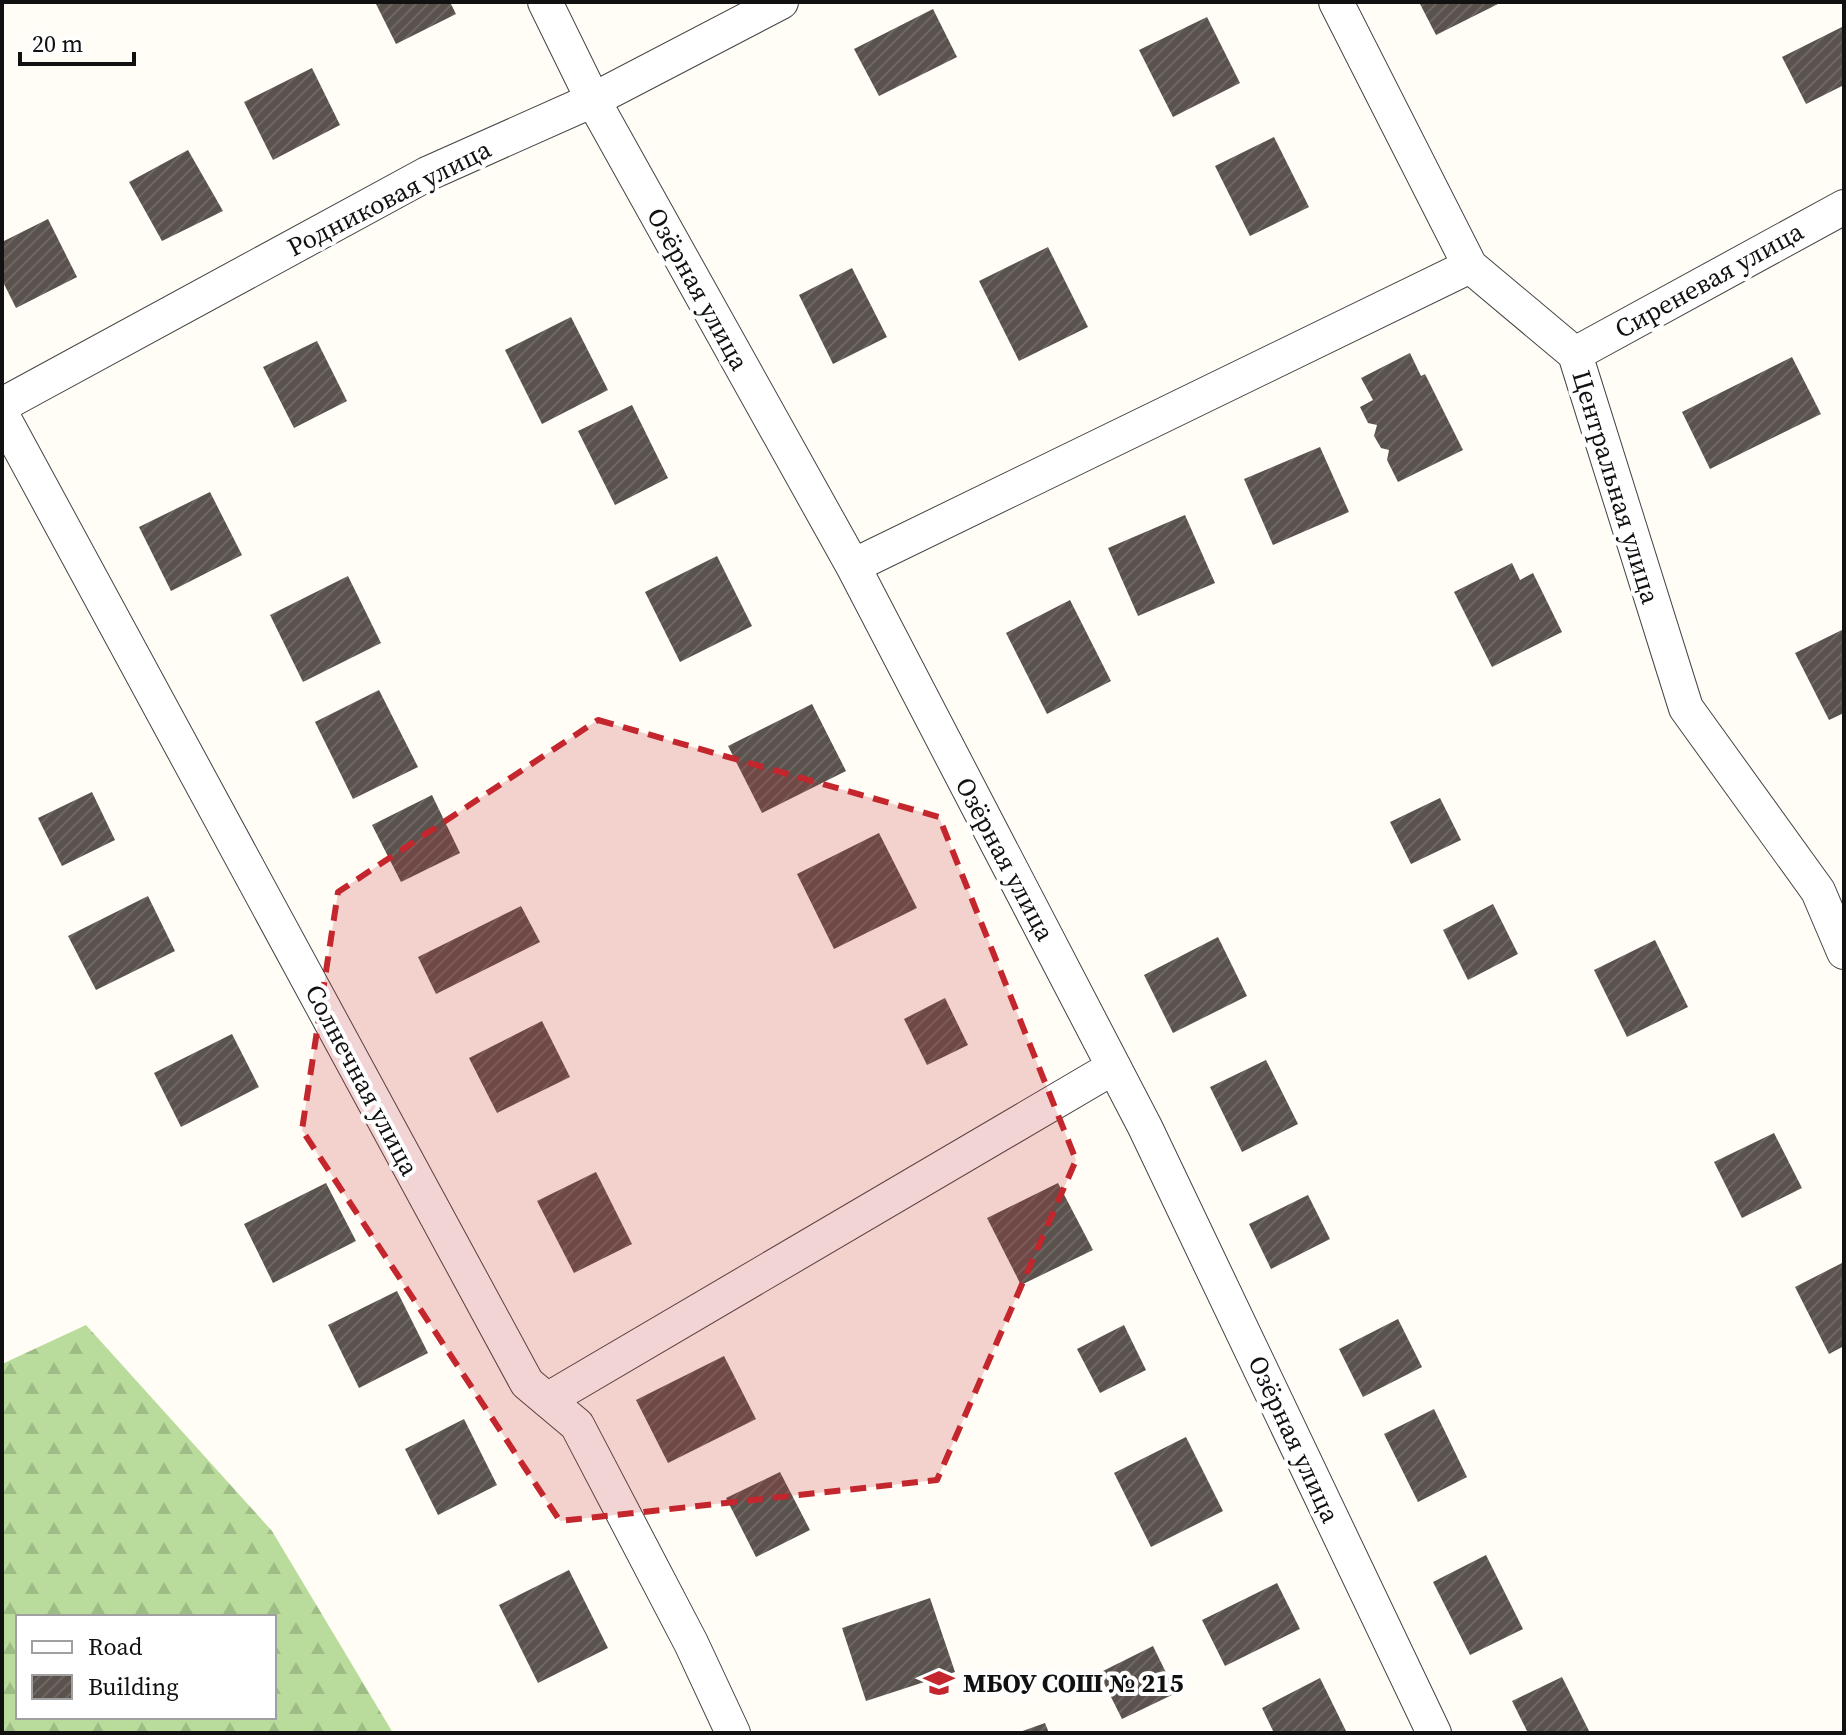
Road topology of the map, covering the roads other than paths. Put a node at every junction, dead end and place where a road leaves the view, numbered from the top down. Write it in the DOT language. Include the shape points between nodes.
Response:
graph roads {
  1 [pos="545,2"];
  2 [pos="781,2"];
  3 [pos="1336,2"];
  4 [pos="593,100"];
  5 [pos="1844,207"];
  6 [pos="1470,266"];
  7 [pos="1575,354"];
  8 [pos="2,405"];
  9 [pos="2,415"];
  10 [pos="853,566"];
  11 [pos="1844,952"];
  12 [pos="1114,1067"];
  13 [pos="547,1400"];
  14 [pos="733,1733"];
  15 [pos="1434,1733"];
  1 -- 4 [label="street, Озёрная улица"];
  2 -- 4 [label="street, Родниковая улица"];
  3 -- 6 [label="street, Центральная улица"];
  4 -- 8 [label="street, Родниковая улица" via="427,174"];
  4 -- 10 [label="street, Озёрная улица"];
  5 -- 7 [label="street, Сиреневая улица"];
  6 -- 7 [label="street, Центральная улица"];
  6 -- 10 [label="street"];
  7 -- 11 [label="street, Центральная улица" via="1686,708 1818,891"];
  9 -- 13 [label="street, Солнечная улица" via="527,1383"];
  10 -- 12 [label="street, Озёрная улица"];
  12 -- 13 [label="street"];
  12 -- 15 [label="street, Озёрная улица"];
  13 -- 14 [label="street, Солнечная улица" via="577,1425"];
}
